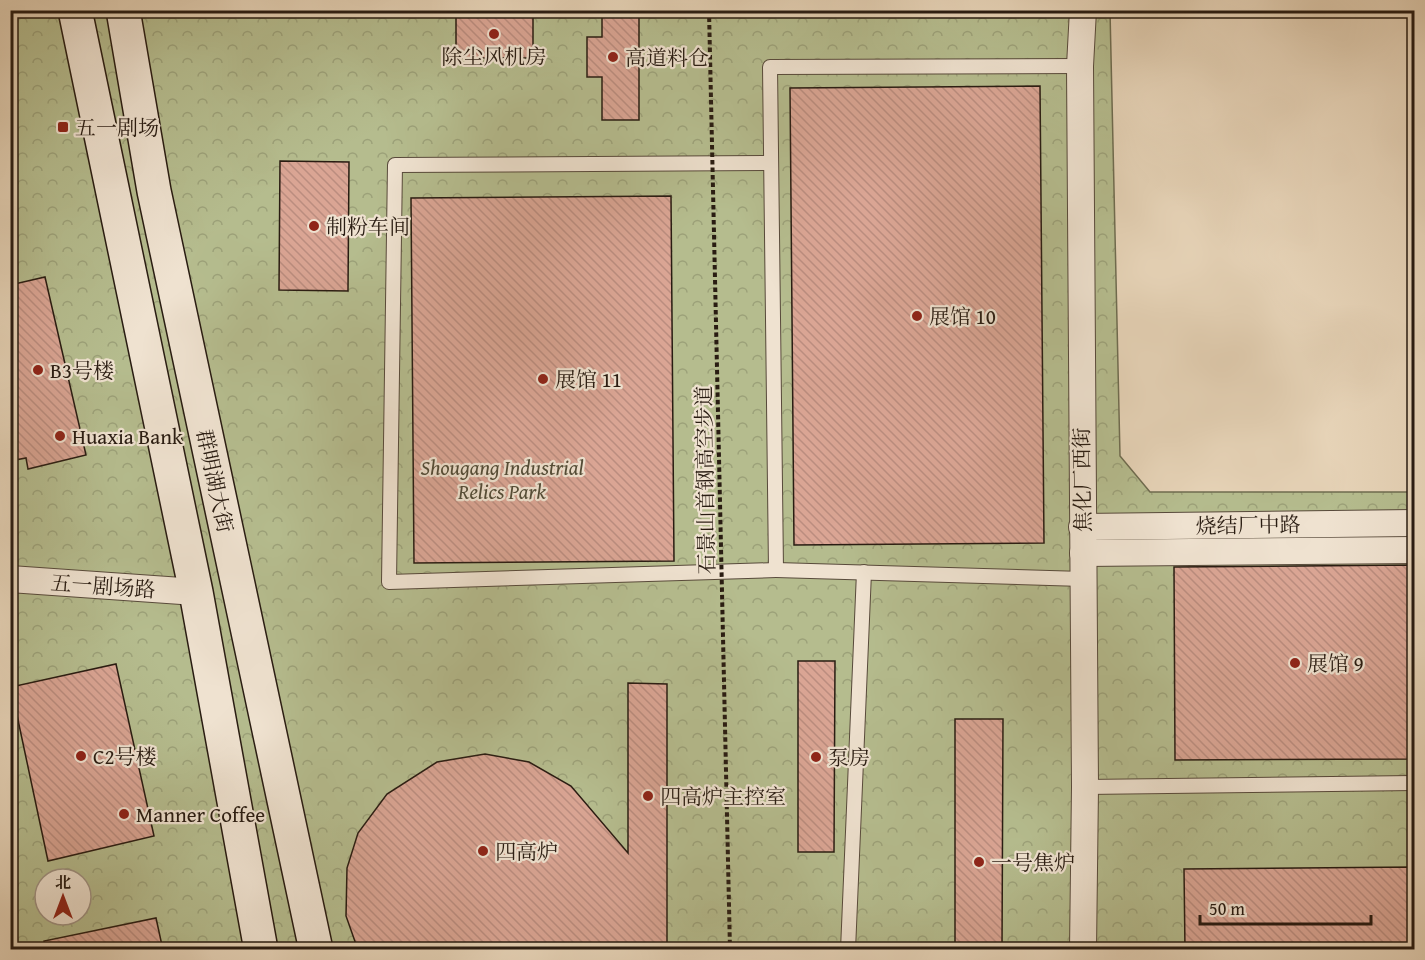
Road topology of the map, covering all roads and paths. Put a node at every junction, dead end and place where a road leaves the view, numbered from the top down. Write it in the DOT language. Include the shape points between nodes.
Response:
graph roads {
  1 [pos="75,10"];
  2 [pos="123,10"];
  3 [pos="709,10"];
  4 [pos="1083,10"];
  5 [pos="1080,66"];
  6 [pos="771,163"];
  7 [pos="1414,523"];
  8 [pos="1082,527"];
  9 [pos="1414,549"];
  10 [pos="1083,552"];
  11 [pos="776,570"];
  12 [pos="864,572"];
  13 [pos="10,579"];
  14 [pos="1083,579"];
  15 [pos="196,592"];
  16 [pos="1414,783"];
  17 [pos="1085,787"];
  18 [pos="261,950"];
  19 [pos="316,950"];
  20 [pos="730,950"];
  21 [pos="848,950"];
  22 [pos="1083,950"];
  1 -- 15 [label="main road, 群明湖大街"];
  2 -- 19 [label="main road, 群明湖大街" via="154,191"];
  3 -- 20 [label="path, 石景山首钢高空步道, bridge"];
  4 -- 5 [label="street, 焦化厂西街"];
  5 -- 6 [label="lane" via="770,67"];
  5 -- 8 [label="street, 焦化厂西街"];
  6 -- 11 [label="lane"];
  6 -- 11 [label="lane" via="395,165 389,582"];
  7 -- 8 [label="street, 烧结厂中路"];
  8 -- 10 [label="street, 焦化厂西街"];
  9 -- 10 [label="street, 烧结厂中路"];
  10 -- 14 [label="street, 焦化厂西街"];
  11 -- 12 [label="lane"];
  12 -- 14 [label="lane"];
  12 -- 21 [label="lane"];
  13 -- 15 [label="street, 五一剧场路"];
  14 -- 17 [label="street, 焦化厂西街"];
  15 -- 18 [label="main road, 群明湖大街"];
  16 -- 17 [label="lane"];
  17 -- 22 [label="street, 焦化厂西街"];
}
